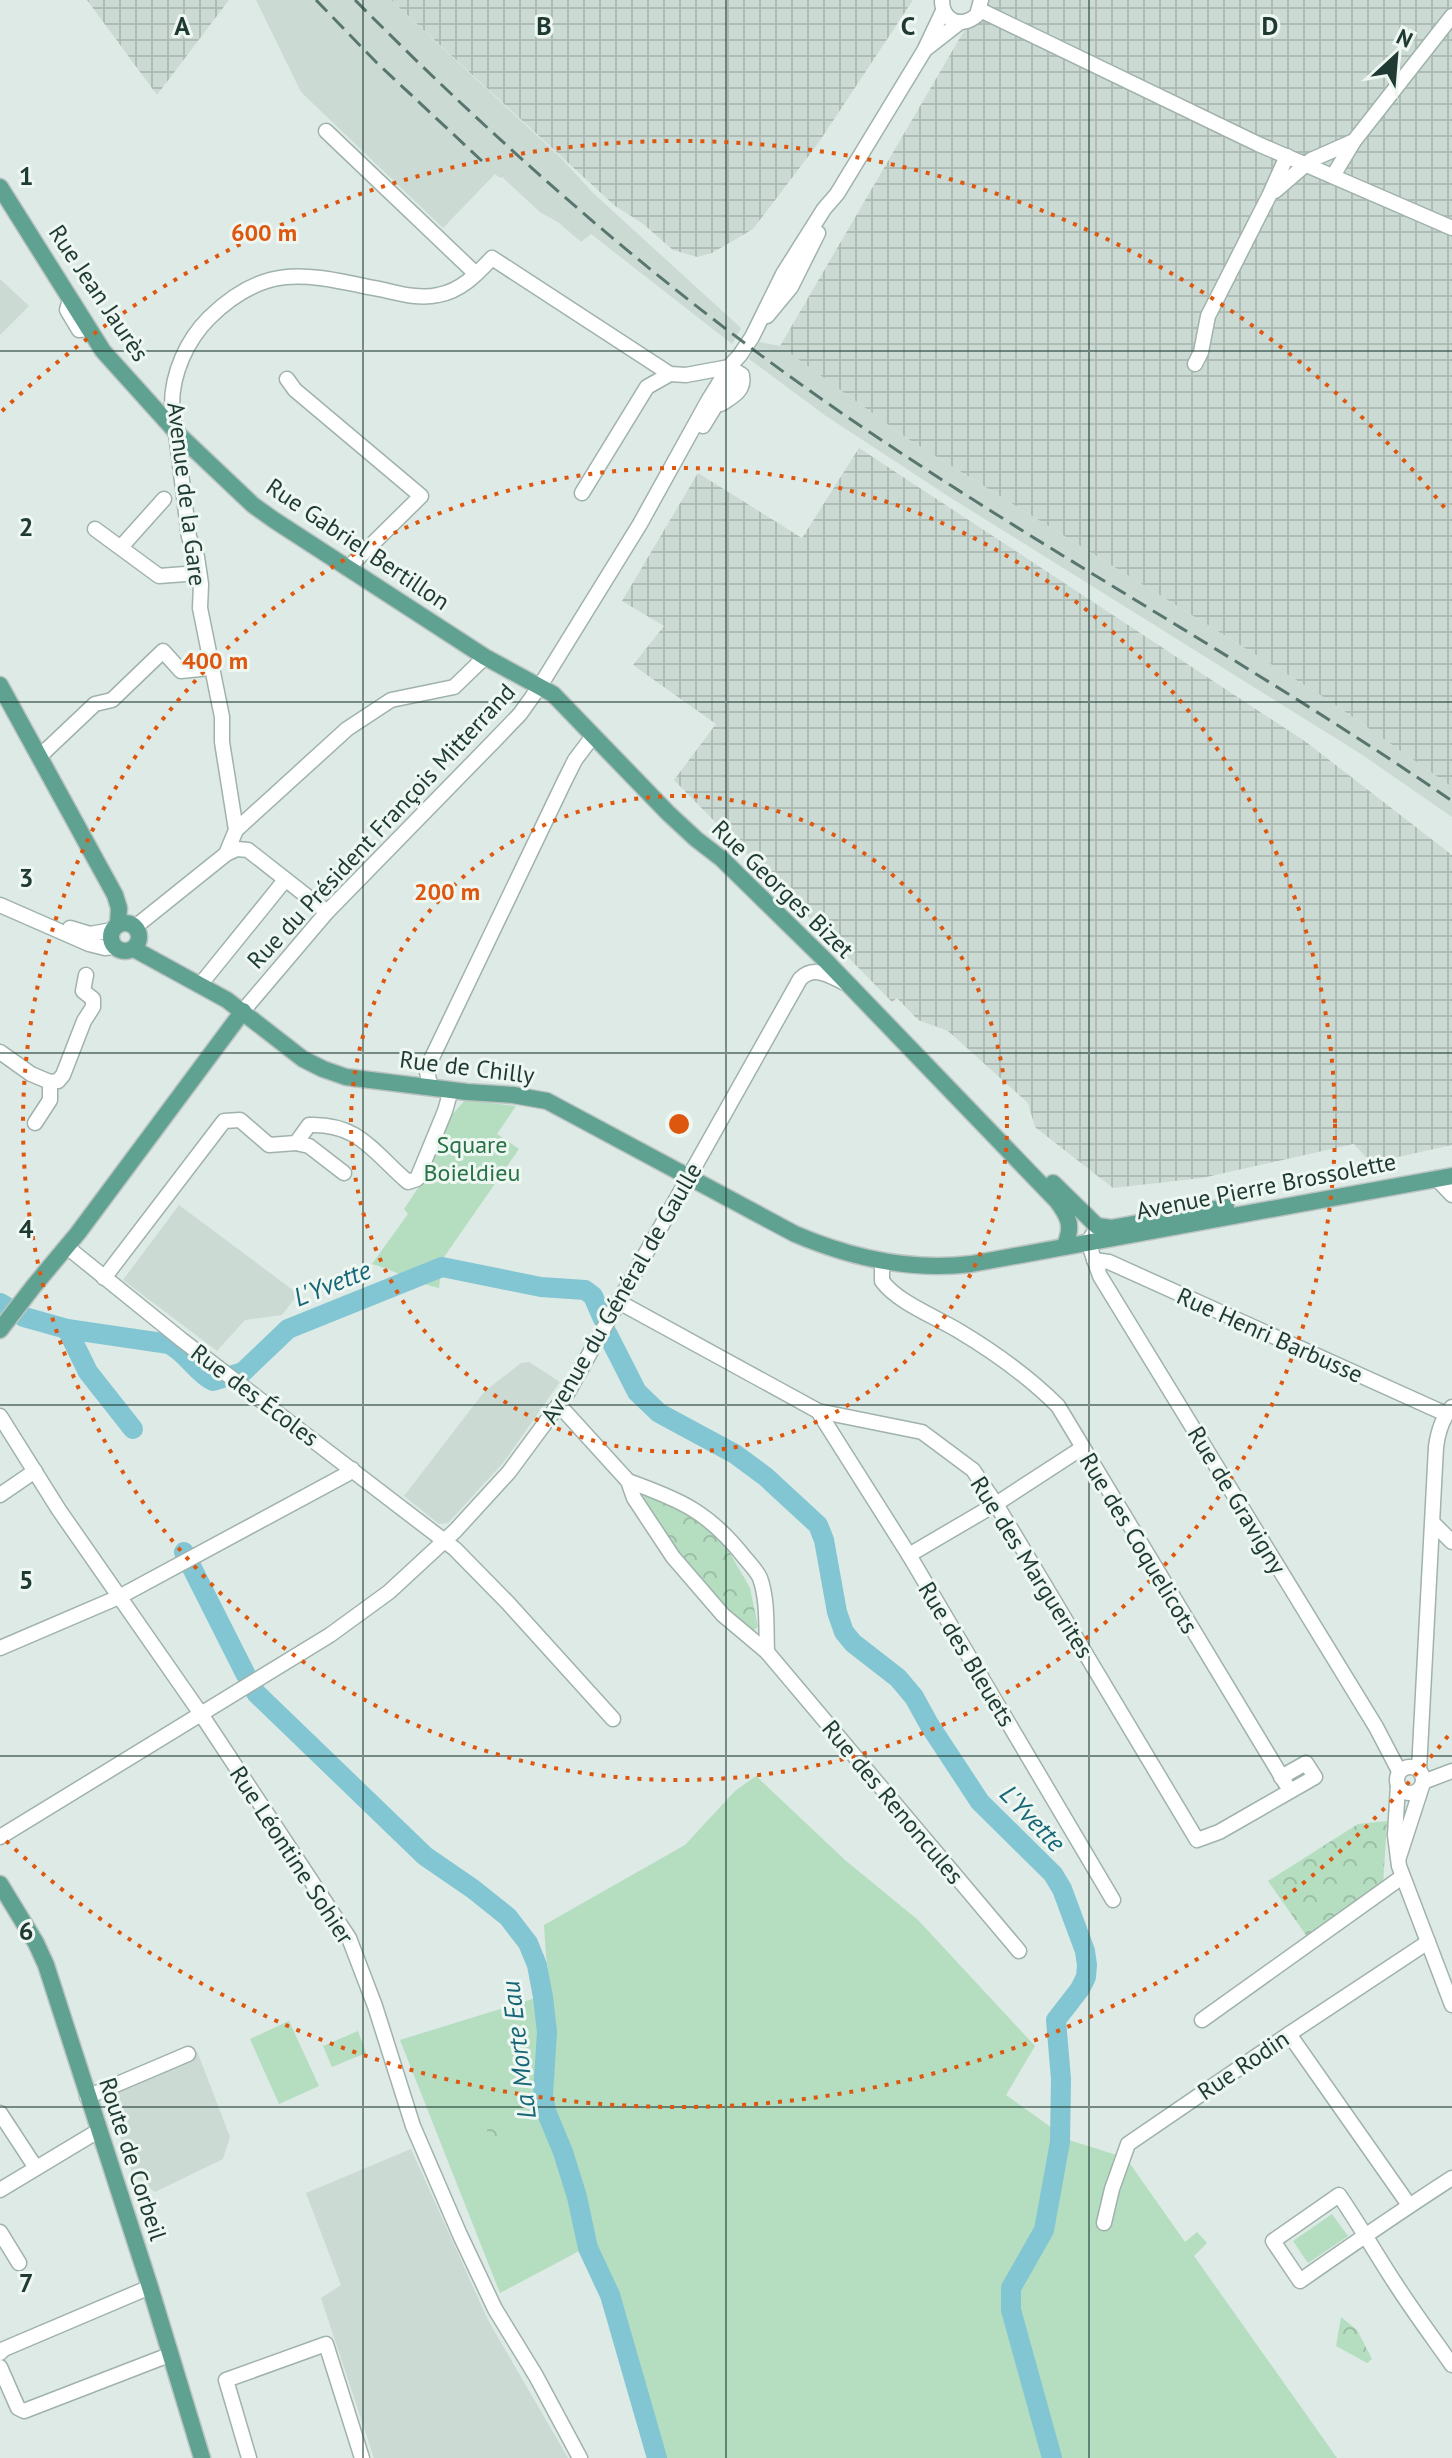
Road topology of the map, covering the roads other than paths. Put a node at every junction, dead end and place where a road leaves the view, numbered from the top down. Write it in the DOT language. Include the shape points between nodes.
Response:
graph roads {
  1 [pos="981,5"];
  2 [pos="942,6"];
  3 [pos="1452,16"];
  4 [pos="959,23"];
  5 [pos="924,51"];
  6 [pos="326,131"];
  7 [pos="1354,141"];
  8 [pos="1287,156"];
  9 [pos="1305,164"];
  10 [pos="1333,176"];
  11 [pos="0,187"];
  12 [pos="1269,196"];
  13 [pos="1452,228"];
  14 [pos="472,278"];
  15 [pos="738,360"];
  16 [pos="1195,364"];
  17 [pos="670,374"];
  18 [pos="287,379"];
  19 [pos="171,425"];
  20 [pos="582,493"];
  21 [pos="164,499"];
  22 [pos="95,529"];
  23 [pos="121,547"];
  24 [pos="349,567"];
  25 [pos="199,573"];
  26 [pos="485,657"];
  27 [pos="210,668"];
  28 [pos="0,685"];
  29 [pos="540,686"];
  30 [pos="593,736"];
  31 [pos="40,756"];
  32 [pos="236,830"];
  33 [pos="226,854"];
  34 [pos="285,880"];
  35 [pos="0,898"];
  36 [pos="0,905"];
  37 [pos="327,912"];
  38 [pos="122,931"];
  39 [pos="86,975"];
  40 [pos="847,984"];
  41 [pos="200,985"];
  42 [pos="243,1011"];
  43 [pos="0,1052"];
  44 [pos="50,1082"];
  45 [pos="431,1088"];
  46 [pos="451,1090"];
  47 [pos="35,1123"];
  48 [pos="989,1128"];
  49 [pos="296,1143"];
  50 [pos="1452,1166"];
  51 [pos="344,1173"];
  52 [pos="688,1176"];
  53 [pos="1444,1177"];
  54 [pos="1452,1195"];
  55 [pos="1097,1226"];
  56 [pos="1088,1242"];
  57 [pos="1065,1245"];
  58 [pos="67,1247"];
  59 [pos="1094,1260"];
  60 [pos="882,1261"];
  61 [pos="104,1278"];
  62 [pos="619,1302"];
  63 [pos="0,1330"];
  64 [pos="559,1405"];
  65 [pos="1449,1410"];
  66 [pos="818,1411"];
  67 [pos="0,1416"];
  68 [pos="1082,1448"];
  69 [pos="352,1469"];
  70 [pos="35,1471"];
  71 [pos="628,1481"];
  72 [pos="0,1495"];
  73 [pos="996,1504"];
  74 [pos="1433,1523"];
  75 [pos="445,1541"];
  76 [pos="1452,1542"];
  77 [pos="909,1555"];
  78 [pos="119,1597"];
  79 [pos="0,1648"];
  80 [pos="767,1652"];
  81 [pos="201,1714"];
  82 [pos="613,1719"];
  83 [pos="1452,1771"];
  84 [pos="1281,1777"];
  85 [pos="1399,1778"];
  86 [pos="1421,1779"];
  87 [pos="1290,1791"];
  88 [pos="0,1837"];
  89 [pos="1399,1857"];
  90 [pos="1402,1877"];
  91 [pos="0,1884"];
  92 [pos="1113,1900"];
  93 [pos="1428,1942"];
  94 [pos="1019,1951"];
  95 [pos="1452,2005"];
  96 [pos="1202,2020"];
  97 [pos="1289,2034"];
  98 [pos="188,2054"];
  99 [pos="87,2097"];
  100 [pos="0,2113"];
  101 [pos="98,2131"];
  102 [pos="36,2168"];
  103 [pos="1452,2178"];
  104 [pos="0,2190"];
  105 [pos="1409,2205"];
  106 [pos="1104,2223"];
  107 [pos="0,2232"];
  108 [pos="1366,2236"];
  109 [pos="19,2263"];
  110 [pos="150,2287"];
  111 [pos="0,2353"];
  112 [pos="169,2355"];
  113 [pos="1452,2365"];
  114 [pos="0,2367"];
  115 [pos="202,2458"];
  116 [pos="249,2458"];
  117 [pos="362,2458"];
  118 [pos="580,2458"];
  1 -- 4 [label="street" via="972,20"];
  1 -- 8 [label="street" via="1065,53"];
  2 -- 4 [label="street" via="947,17"];
  2 -- 5 [label="street"];
  3 -- 7 [label="street"];
  4 -- 5 [label="street"];
  5 -- 15 [label="street, Rue du Président François Mitterrand" via="783,274"];
  6 -- 14 [label="street"];
  7 -- 9 [label="street"];
  7 -- 10 [label="street"];
  8 -- 9 [label="street"];
  8 -- 12 [label="street"];
  9 -- 10 [label="street"];
  9 -- 12 [label="street"];
  10 -- 13 [label="street"];
  11 -- 19 [label="main road, Rue Jean Jaurès" via="103,351"];
  12 -- 16 [label="street" via="1208,316"];
  14 -- 17 [label="street" via="492,258"];
  14 -- 19 [label="street, Avenue de la Gare" via="449,292 429,296 298,276 277,276 252,286 218,309 192,337 177,373"];
  15 -- 17 [label="street" via="686,375"];
  15 -- 29 [label="street, Rue du Président François Mitterrand"];
  17 -- 20 [label="street" via="647,387"];
  18 -- 24 [label="street" via="421,496"];
  19 -- 24 [label="main road, Rue Gabriel Bertillon" via="253,505"];
  19 -- 25 [label="street, Avenue de la Gare"];
  21 -- 23 [label="street"];
  22 -- 23 [label="street"];
  23 -- 25 [label="street" via="159,576"];
  24 -- 26 [label="main road, Rue Gabriel Bertillon"];
  25 -- 27 [label="street, Avenue de la Gare"];
  26 -- 29 [label="main road, Rue Gabriel Bertillon"];
  26 -- 32 [label="street" via="454,687 391,700 347,729"];
  27 -- 31 [label="street" via="181,671 163,651 112,700 95,704"];
  27 -- 32 [label="street, Avenue de la Gare" via="222,717"];
  28 -- 31 [label="main road"];
  29 -- 30 [label="main road, Rue Georges Bizet"];
  29 -- 37 [label="street, Rue du Président François Mitterrand" via="520,714"];
  30 -- 40 [label="main road, Rue Georges Bizet"];
  30 -- 45 [label="street" via="570,770 428,1066"];
  31 -- 38 [label="main road" via="132,917"];
  32 -- 33 [label="street"];
  33 -- 34 [label="street" via="248,850"];
  33 -- 38 [label="street"];
  34 -- 37 [label="street"];
  34 -- 41 [label="street"];
  35 -- 38 [label="street" via="75,930"];
  36 -- 38 [label="street" via="105,948"];
  37 -- 42 [label="street, Rue du Président François Mitterrand"];
  38 -- 41 [label="main road, Rue de Chilly" via="140,936 134,949"];
  39 -- 44 [label="street" via="83,991 93,999 93,1007 63,1075"];
  40 -- 48 [label="main road, Rue Georges Bizet"];
  40 -- 52 [label="street, Avenue du Général de Gaulle" via="812,971 800,979"];
  41 -- 42 [label="main road, Rue de Chilly"];
  42 -- 45 [label="main road, Rue de Chilly" via="323,1069"];
  42 -- 58 [label="main road, Rue du Président François Mitterrand"];
  43 -- 44 [label="street"];
  44 -- 47 [label="street" via="50,1100"];
  45 -- 46 [label="main road, Rue de Chilly"];
  46 -- 49 [label="street" via="417,1179 408,1182 362,1139 339,1127 309,1125"];
  46 -- 52 [label="main road, Rue de Chilly" via="547,1101"];
  48 -- 55 [label="main road, Rue Georges Bizet"];
  48 -- 57 [label="main road, Rue Georges Bizet" via="1067,1214 1071,1227"];
  49 -- 51 [label="street" via="309,1146"];
  49 -- 61 [label="street" via="269,1145 240,1120 224,1121"];
  50 -- 55 [label="main road, Avenue Pierre Brossolette" via="1111,1228"];
  52 -- 60 [label="main road, Rue de Chilly" via="795,1234"];
  52 -- 62 [label="street, Avenue du Général de Gaulle"];
  53 -- 54 [label="street"];
  53 -- 56 [label="main road, Avenue Pierre Brossolette"];
  55 -- 56 [label="street"];
  56 -- 57 [label="main road, Avenue Pierre Brossolette"];
  56 -- 59 [label="street, Rue de Gravigny"];
  57 -- 60 [label="main road, Avenue Pierre Brossolette" via="953,1266"];
  58 -- 61 [label="street, Rue des Écoles"];
  58 -- 63 [label="main road, Rue du Président François Mitterrand"];
  59 -- 65 [label="street, Rue Henri Barbusse"];
  59 -- 85 [label="street, Rue de Gravigny" via="1376,1727"];
  60 -- 68 [label="street, Rue des Coquelicots" via="887,1288 980,1344 1044,1393 1058,1406"];
  61 -- 69 [label="street, Rue des Écoles"];
  62 -- 64 [label="street, Avenue du Général de Gaulle"];
  62 -- 66 [label="street, Rue des Marguerites"];
  64 -- 71 [label="street, Rue des Renoncules"];
  64 -- 75 [label="street, Avenue du Général de Gaulle" via="509,1472"];
  65 -- 74 [label="street" via="1436,1447"];
  66 -- 73 [label="street, Rue des Marguerites" via="922,1432 973,1470"];
  66 -- 77 [label="street, Rue des Bleuets"];
  67 -- 70 [label="street, Rue Léontine Sohier"];
  68 -- 73 [label="street"];
  68 -- 84 [label="street, Rue des Coquelicots"];
  69 -- 75 [label="street, Rue des Écoles"];
  69 -- 78 [label="street"];
  70 -- 72 [label="street"];
  70 -- 78 [label="street, Rue Léontine Sohier"];
  71 -- 80 [label="street, Rue des Renoncules" via="673,1557 723,1615"];
  71 -- 80 [label="street, Rue des Renoncules" via="674,1498 732,1542 759,1577"];
  73 -- 77 [label="street"];
  73 -- 87 [label="street, Rue des Marguerites" via="1197,1840"];
  74 -- 76 [label="street"];
  74 -- 86 [label="street"];
  75 -- 81 [label="street, Avenue du Général de Gaulle" via="350,1621"];
  75 -- 82 [label="street, Rue des Écoles"];
  77 -- 92 [label="street, Rue des Bleuets"];
  78 -- 79 [label="street"];
  78 -- 81 [label="street, Rue Léontine Sohier"];
  80 -- 94 [label="street, Rue des Renoncules"];
  81 -- 88 [label="street, Avenue du Général de Gaulle"];
  81 -- 118 [label="street, Rue Léontine Sohier" via="349,1938 413,2126 460,2235 495,2309"];
  83 -- 86 [label="street"];
  84 -- 87 [label="street, Rue des Coquelicots"];
  84 -- 87 [label="street" via="1306,1763 1315,1777"];
  85 -- 86 [label="street" via="1411,1766"];
  85 -- 86 [label="street" via="1407,1793 1416,1792"];
  85 -- 89 [label="street"];
  86 -- 89 [label="street"];
  89 -- 90 [label="street"];
  90 -- 93 [label="street"];
  90 -- 96 [label="street"];
  91 -- 99 [label="main road, Route de Corbeil" via="46,1965"];
  93 -- 95 [label="street"];
  93 -- 97 [label="street, Rue Rodin"];
  97 -- 105 [label="street"];
  97 -- 106 [label="street, Rue Rodin" via="1128,2144"];
  98 -- 99 [label="street"];
  99 -- 101 [label="main road, Route de Corbeil"];
  100 -- 102 [label="street"];
  101 -- 102 [label="street"];
  101 -- 110 [label="main road, Route de Corbeil"];
  102 -- 104 [label="street"];
  103 -- 105 [label="street"];
  105 -- 108 [label="street"];
  107 -- 109 [label="street"];
  108 -- 108 [label="street" via="1339,2195 1273,2241 1300,2281"];
  108 -- 113 [label="street"];
  110 -- 111 [label="street"];
  110 -- 112 [label="main road, Route de Corbeil"];
  112 -- 114 [label="street" via="24,2411"];
  112 -- 115 [label="main road, Route de Corbeil"];
  116 -- 117 [label="street" via="226,2380 326,2344"];
}
